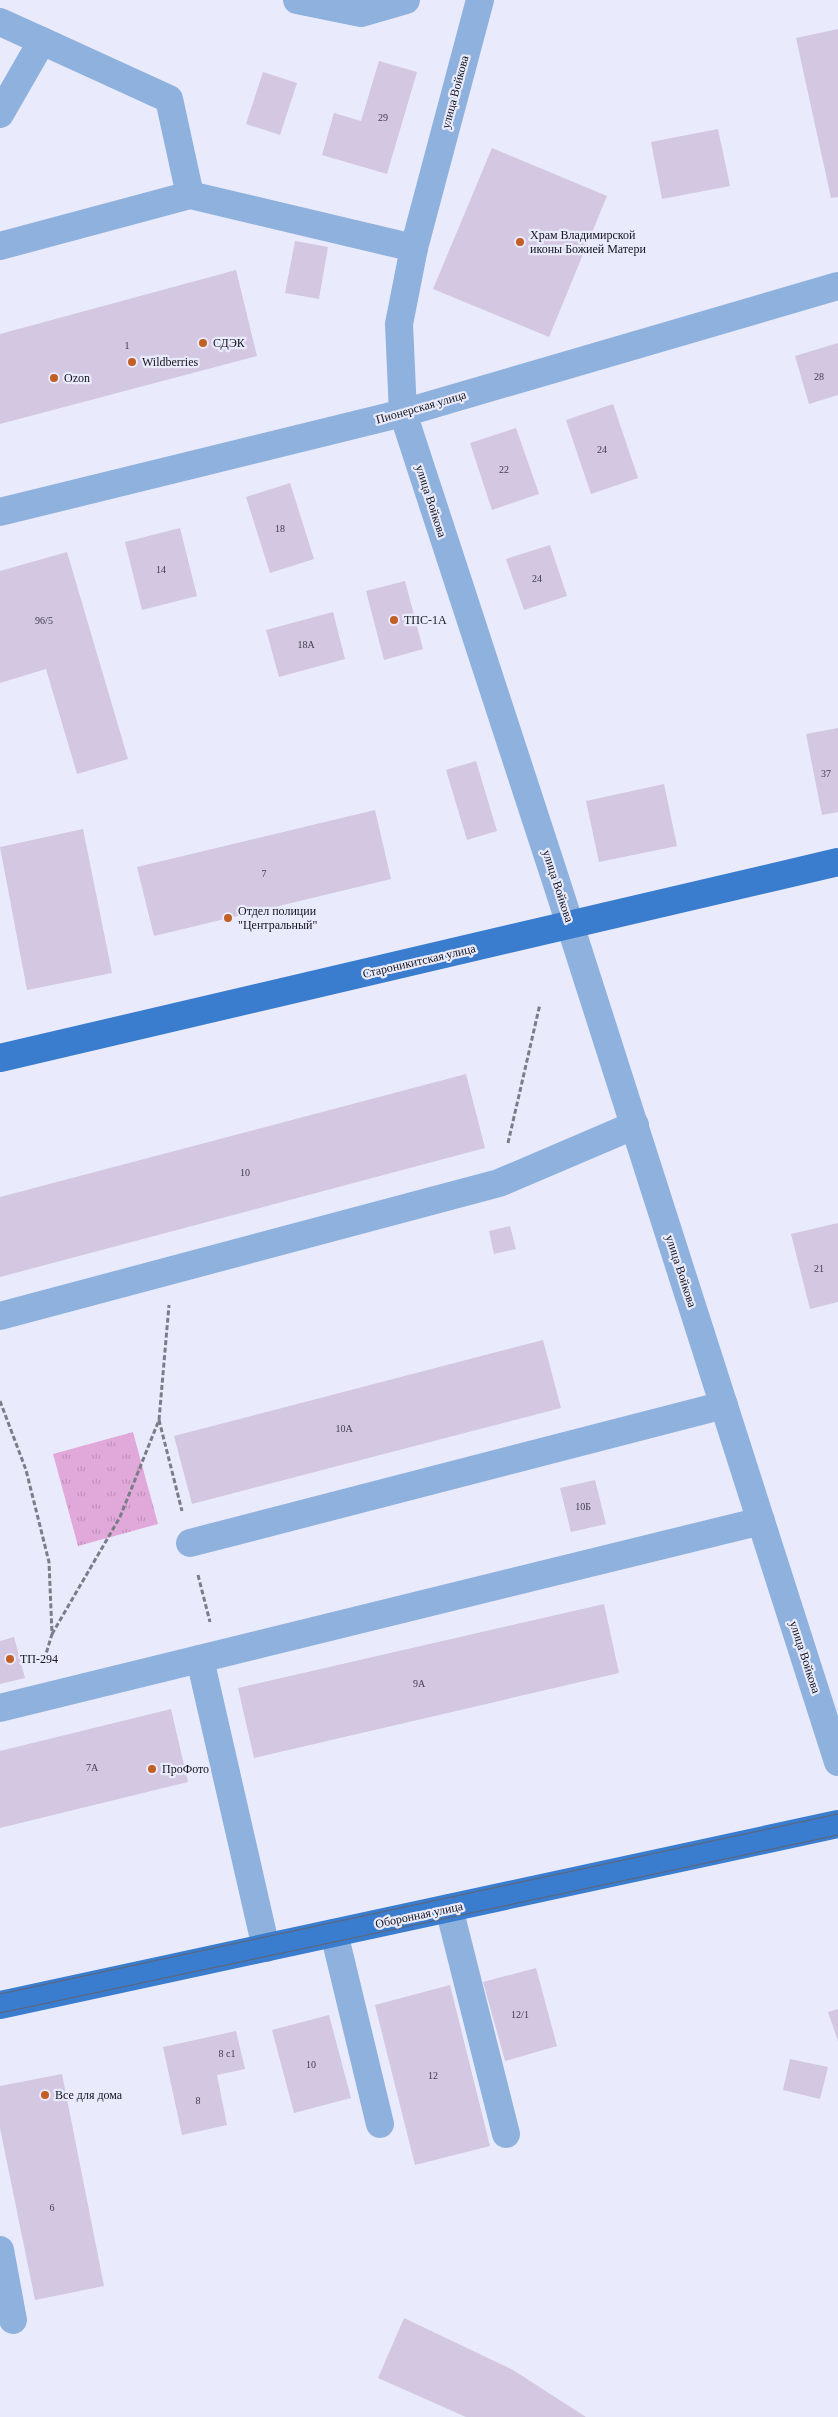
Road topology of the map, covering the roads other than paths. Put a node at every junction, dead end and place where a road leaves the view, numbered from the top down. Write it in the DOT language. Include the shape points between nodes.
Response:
graph roads {
  1 [pos="297,0"];
  2 [pos="406,0"];
  3 [pos="477,0"];
  4 [pos="0,22"];
  5 [pos="42,41"];
  6 [pos="0,114"];
  7 [pos="190,195"];
  8 [pos="0,246"];
  9 [pos="414,248"];
  10 [pos="838,286"];
  11 [pos="403,413"];
  12 [pos="0,512"];
  13 [pos="838,862"];
  14 [pos="571,926"];
  15 [pos="0,1058"];
  16 [pos="634,1124"];
  17 [pos="0,1316"];
  18 [pos="724,1405"];
  19 [pos="761,1521"];
  20 [pos="190,1542"];
  21 [pos="200,1659"];
  22 [pos="0,1708"];
  23 [pos="838,1762"];
  24 [pos="838,1824"];
  25 [pos="449,1908"];
  26 [pos="334,1933"];
  27 [pos="266,1948"];
  28 [pos="0,2006"];
  29 [pos="380,2124"];
  30 [pos="506,2134"];
  31 [pos="0,2250"];
  32 [pos="13,2320"];
  1 -- 2 [label="street" via="361,13"];
  3 -- 9 [label="street, улица Войкова"];
  4 -- 5 [label="street"];
  5 -- 6 [label="street"];
  5 -- 7 [label="street" via="169,99"];
  7 -- 8 [label="street"];
  7 -- 9 [label="street"];
  9 -- 11 [label="street, улица Войкова" via="399,324"];
  10 -- 11 [label="street, Пионерская улица"];
  11 -- 12 [label="street, Пионерская улица"];
  11 -- 14 [label="street, улица Войкова"];
  13 -- 14 [label="main road, Староникитская улица"];
  14 -- 15 [label="main road, Староникитская улица"];
  14 -- 16 [label="street, улица Войкова"];
  16 -- 17 [label="street" via="498,1183"];
  16 -- 18 [label="street, улица Войкова"];
  18 -- 19 [label="street, улица Войкова"];
  18 -- 20 [label="street"];
  19 -- 21 [label="street"];
  19 -- 23 [label="street, улица Войкова"];
  21 -- 22 [label="street"];
  21 -- 27 [label="street"];
  24 -- 25 [label="main road, Оборонная улица"];
  25 -- 26 [label="main road, Оборонная улица"];
  25 -- 30 [label="street"];
  26 -- 27 [label="main road, Оборонная улица"];
  26 -- 29 [label="street"];
  27 -- 28 [label="main road, Оборонная улица"];
  31 -- 32 [label="street"];
}
